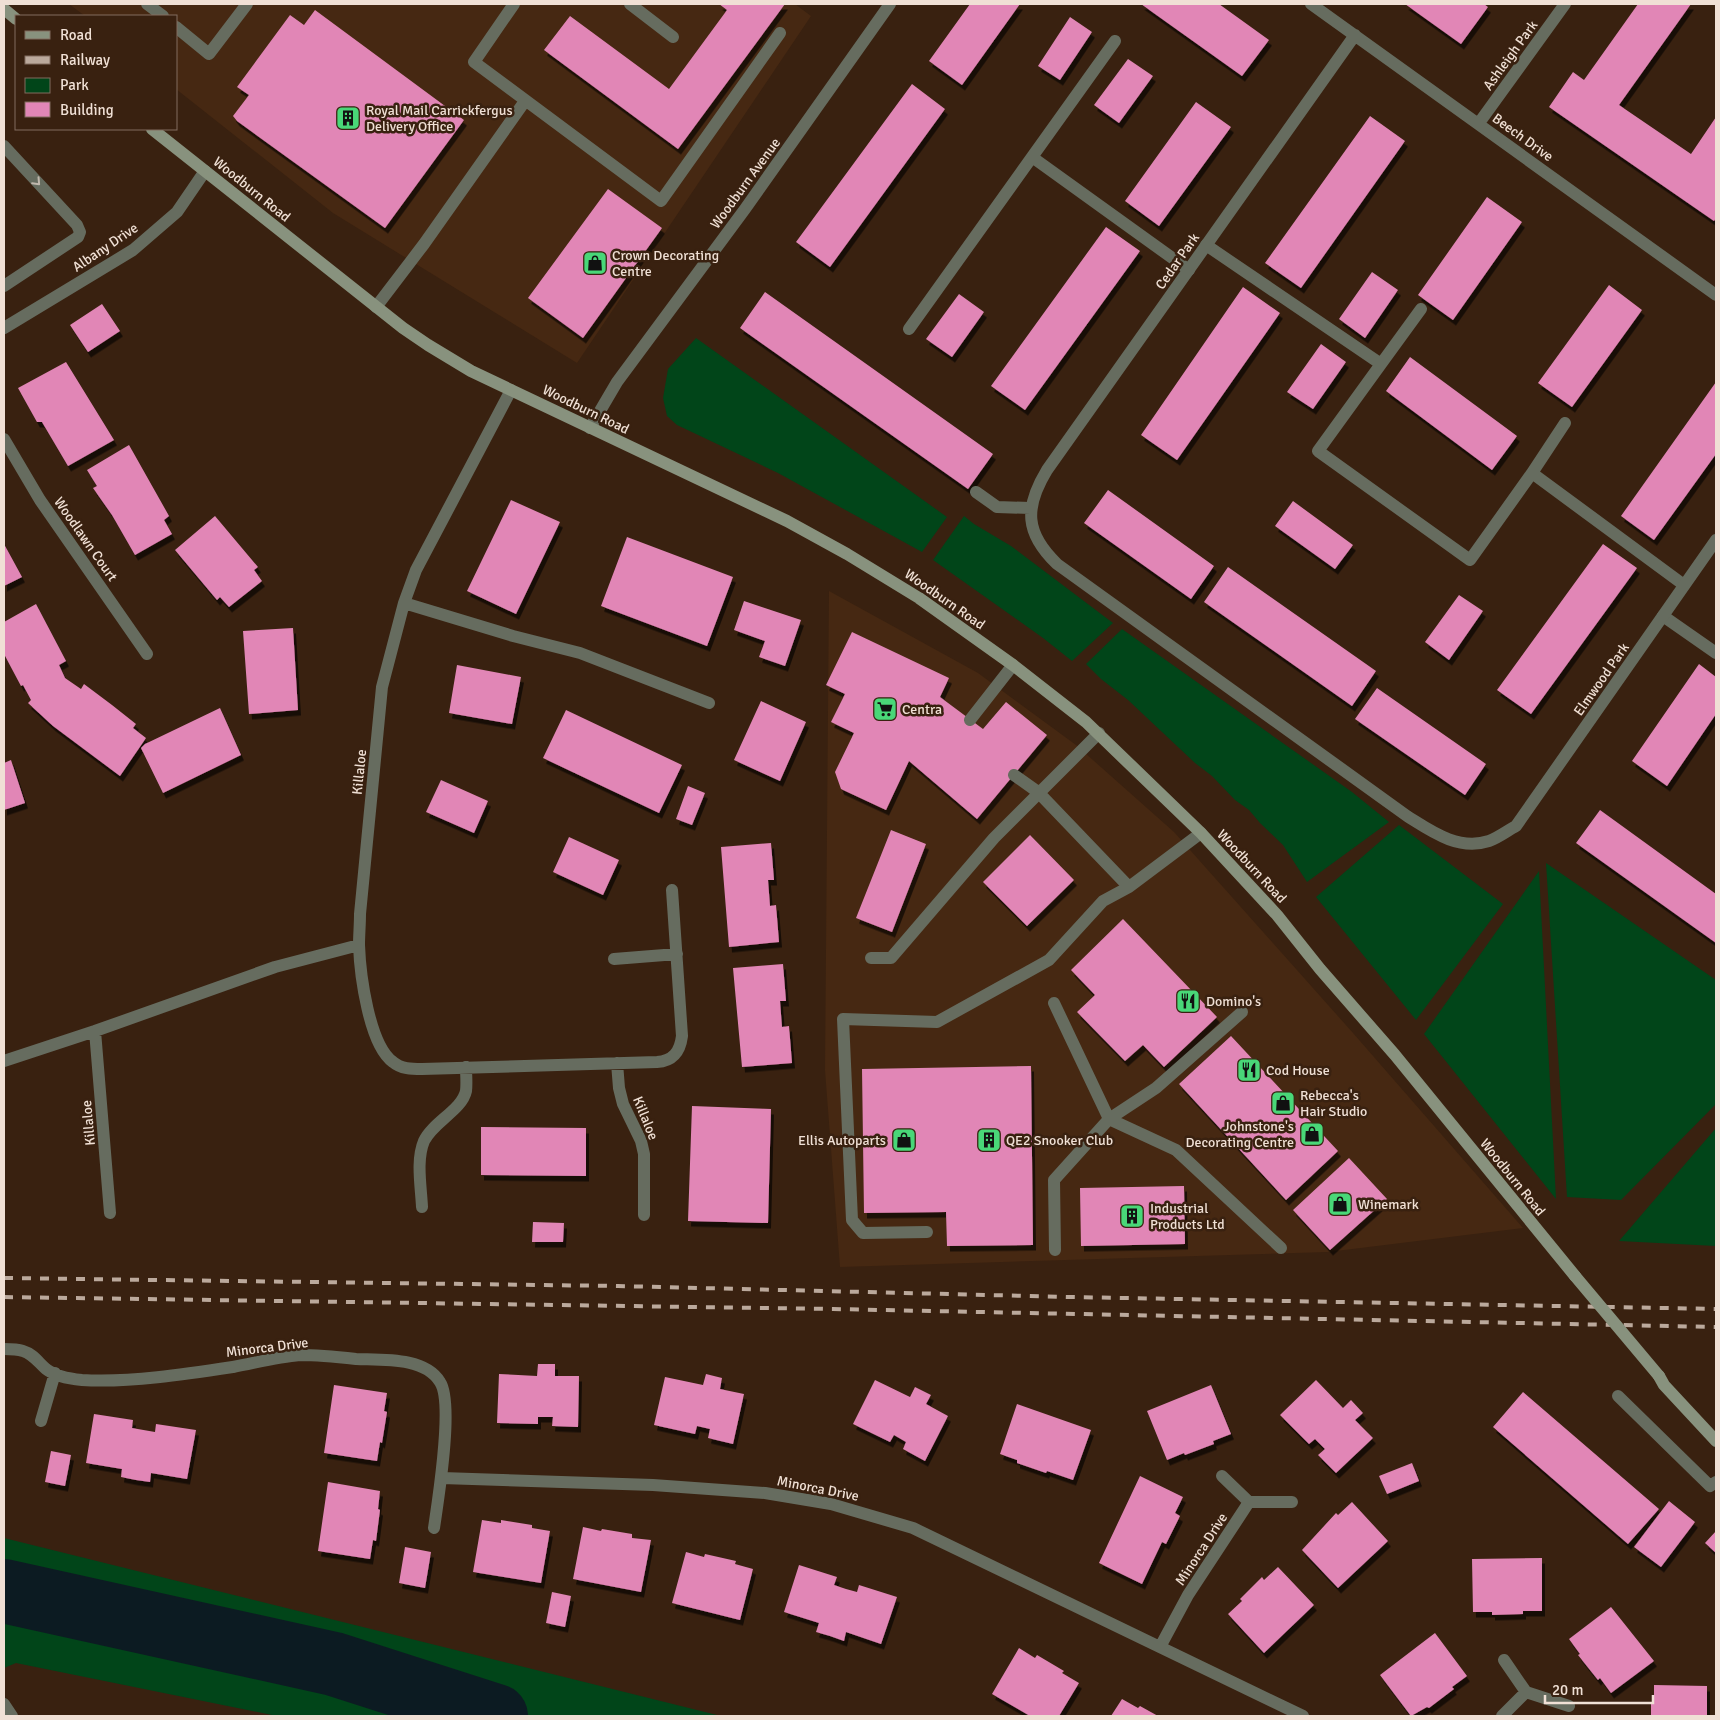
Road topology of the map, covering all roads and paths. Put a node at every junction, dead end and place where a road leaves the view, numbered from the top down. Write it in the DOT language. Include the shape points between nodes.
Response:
graph roads {
  1 [pos="147,4"];
  2 [pos="247,4"];
  3 [pos="514,4"];
  4 [pos="630,4"];
  5 [pos="890,4"];
  6 [pos="1311,4"];
  7 [pos="1565,4"];
  8 [pos="4,9"];
  9 [pos="162,15"];
  10 [pos="15,18"];
  11 [pos="178,29"];
  12 [pos="780,33"];
  13 [pos="1355,35"];
  14 [pos="673,37"];
  15 [pos="1115,41"];
  16 [pos="525,101"];
  17 [pos="1479,123"];
  18 [pos="153,130"];
  19 [pos="4,146"];
  20 [pos="1032,157"];
  21 [pos="204,171"];
  22 [pos="1206,246"];
  23 [pos="1189,270"];
  24 [pos="4,286"];
  25 [pos="1716,294"];
  26 [pos="376,307"];
  27 [pos="1422,309"];
  28 [pos="4,328"];
  29 [pos="910,329"];
  30 [pos="1381,364"];
  31 [pos="511,390"];
  32 [pos="1565,423"];
  33 [pos="590,428"];
  34 [pos="4,439"];
  35 [pos="1532,473"];
  36 [pos="976,492"];
  37 [pos="1030,508"];
  38 [pos="1716,540"];
  39 [pos="1684,585"];
  40 [pos="404,603"];
  41 [pos="1663,616"];
  42 [pos="1716,653"];
  43 [pos="147,654"];
  44 [pos="1013,665"];
  45 [pos="709,703"];
  46 [pos="970,720"];
  47 [pos="1099,734"];
  48 [pos="1014,774"];
  49 [pos="1038,792"];
  50 [pos="1201,834"];
  51 [pos="1129,887"];
  52 [pos="672,890"];
  53 [pos="359,945"];
  54 [pos="677,954"];
  55 [pos="871,958"];
  56 [pos="614,959"];
  57 [pos="1054,1002"];
  58 [pos="1242,1012"];
  59 [pos="95,1031"];
  60 [pos="4,1061"];
  61 [pos="617,1063"];
  62 [pos="466,1067"];
  63 [pos="1109,1119"];
  64 [pos="422,1207"];
  65 [pos="110,1213"];
  66 [pos="644,1215"];
  67 [pos="927,1232"];
  68 [pos="1281,1248"];
  69 [pos="1055,1250"];
  70 [pos="4,1349"];
  71 [pos="55,1373"];
  72 [pos="1618,1396"];
  73 [pos="41,1421"];
  74 [pos="1716,1441"];
  75 [pos="1222,1476"];
  76 [pos="442,1478"];
  77 [pos="1716,1482"];
  78 [pos="1249,1502"];
  79 [pos="1292,1502"];
  80 [pos="434,1528"];
  81 [pos="1160,1647"];
  82 [pos="1504,1660"];
  83 [pos="1526,1692"];
  84 [pos="4,1704"];
  85 [pos="1569,1706"];
  86 [pos="12,1716"];
  87 [pos="1303,1716"];
  88 [pos="1502,1716"];
  1 -- 9 [label="street"];
  2 -- 11 [label="street" via="209,54"];
  3 -- 16 [label="street" via="474,62"];
  4 -- 14 [label="street"];
  5 -- 33 [label="street, Woodburn Avenue" via="746,209 617,382"];
  6 -- 13 [label="street, Beech Drive"];
  7 -- 17 [label="street, Ashleigh Park"];
  8 -- 10 [label="street"];
  12 -- 16 [label="street" via="661,201"];
  13 -- 17 [label="street, Beech Drive"];
  13 -- 22 [label="street, Cedar Park"];
  15 -- 20 [label="street"];
  16 -- 26 [label="street"];
  17 -- 25 [label="street, Beech Drive"];
  18 -- 21 [label="street, Woodburn Road"];
  19 -- 24 [label="street, one-way" via="80,232"];
  20 -- 23 [label="street"];
  20 -- 29 [label="street"];
  21 -- 26 [label="street, Woodburn Road"];
  21 -- 28 [label="street, Albany Drive" via="177,212 132,250"];
  22 -- 23 [label="street, Cedar Park"];
  22 -- 30 [label="street"];
  23 -- 37 [label="street, Cedar Park" via="1047,470"];
  26 -- 31 [label="street, Woodburn Road" via="470,371"];
  27 -- 30 [label="street"];
  30 -- 35 [label="street" via="1318,451 1470,560"];
  31 -- 33 [label="street, Woodburn Road"];
  31 -- 40 [label="street, Killaloe" via="416,570"];
  32 -- 35 [label="street"];
  33 -- 44 [label="street, Woodburn Road" via="787,521 848,554 905,588"];
  34 -- 43 [label="street, Woodlawn Court" via="40,500"];
  35 -- 39 [label="street"];
  36 -- 37 [label="street" via="997,507"];
  37 -- 41 [label="street, Elmwood Park" via="1035,534 1044,551 1057,564 1407,816 1453,842 1489,841 1516,826"];
  38 -- 39 [label="street, Elmwood Park"];
  39 -- 41 [label="street, Elmwood Park"];
  40 -- 45 [label="street" via="513,636 580,652"];
  40 -- 53 [label="street, Killaloe" via="382,687"];
  41 -- 42 [label="street"];
  44 -- 46 [label="street"];
  44 -- 47 [label="street, Woodburn Road"];
  47 -- 49 [label="street"];
  47 -- 50 [label="street, Woodburn Road"];
  48 -- 49 [label="street"];
  49 -- 51 [label="street"];
  49 -- 55 [label="street" via="891,958"];
  50 -- 51 [label="street"];
  50 -- 74 [label="street, Woodburn Road, bridge" via="1277,915 1664,1385"];
  51 -- 67 [label="street" via="1103,901 1049,960 937,1022 843,1019 852,1220 863,1233"];
  52 -- 54 [label="street, Killaloe"];
  53 -- 59 [label="street" via="275,967"];
  53 -- 62 [label="street, Killaloe" via="371,1020 388,1058 401,1067 411,1069"];
  54 -- 56 [label="street"];
  54 -- 61 [label="street, Killaloe" via="682,1028 680,1048 673,1057 664,1061"];
  57 -- 63 [label="street"];
  58 -- 63 [label="street" via="1156,1088"];
  59 -- 60 [label="street"];
  59 -- 65 [label="street, Killaloe"];
  61 -- 62 [label="street, Killaloe"];
  61 -- 66 [label="street, Killaloe" via="623,1104 644,1154"];
  62 -- 64 [label="street" via="464,1096 431,1131 422,1147"];
  63 -- 68 [label="street" via="1176,1150"];
  63 -- 69 [label="street" via="1054,1180"];
  70 -- 71 [label="street, Minorca Drive" via="23,1351"];
  71 -- 73 [label="street"];
  71 -- 76 [label="street, Minorca Drive" via="82,1380 125,1379 300,1356 415,1364 434,1374 444,1391"];
  72 -- 77 [label="street" via="1710,1486"];
  75 -- 78 [label="street"];
  76 -- 80 [label="street, Minorca Drive"];
  76 -- 81 [label="street, Minorca Drive" via="662,1486 765,1493 831,1504 913,1528"];
  78 -- 79 [label="street"];
  78 -- 81 [label="street, Minorca Drive" via="1188,1595"];
  81 -- 87 [label="street, Minorca Drive"];
  82 -- 83 [label="street"];
  83 -- 85 [label="street"];
  83 -- 88 [label="street"];
  84 -- 86 [label="street"];
}
